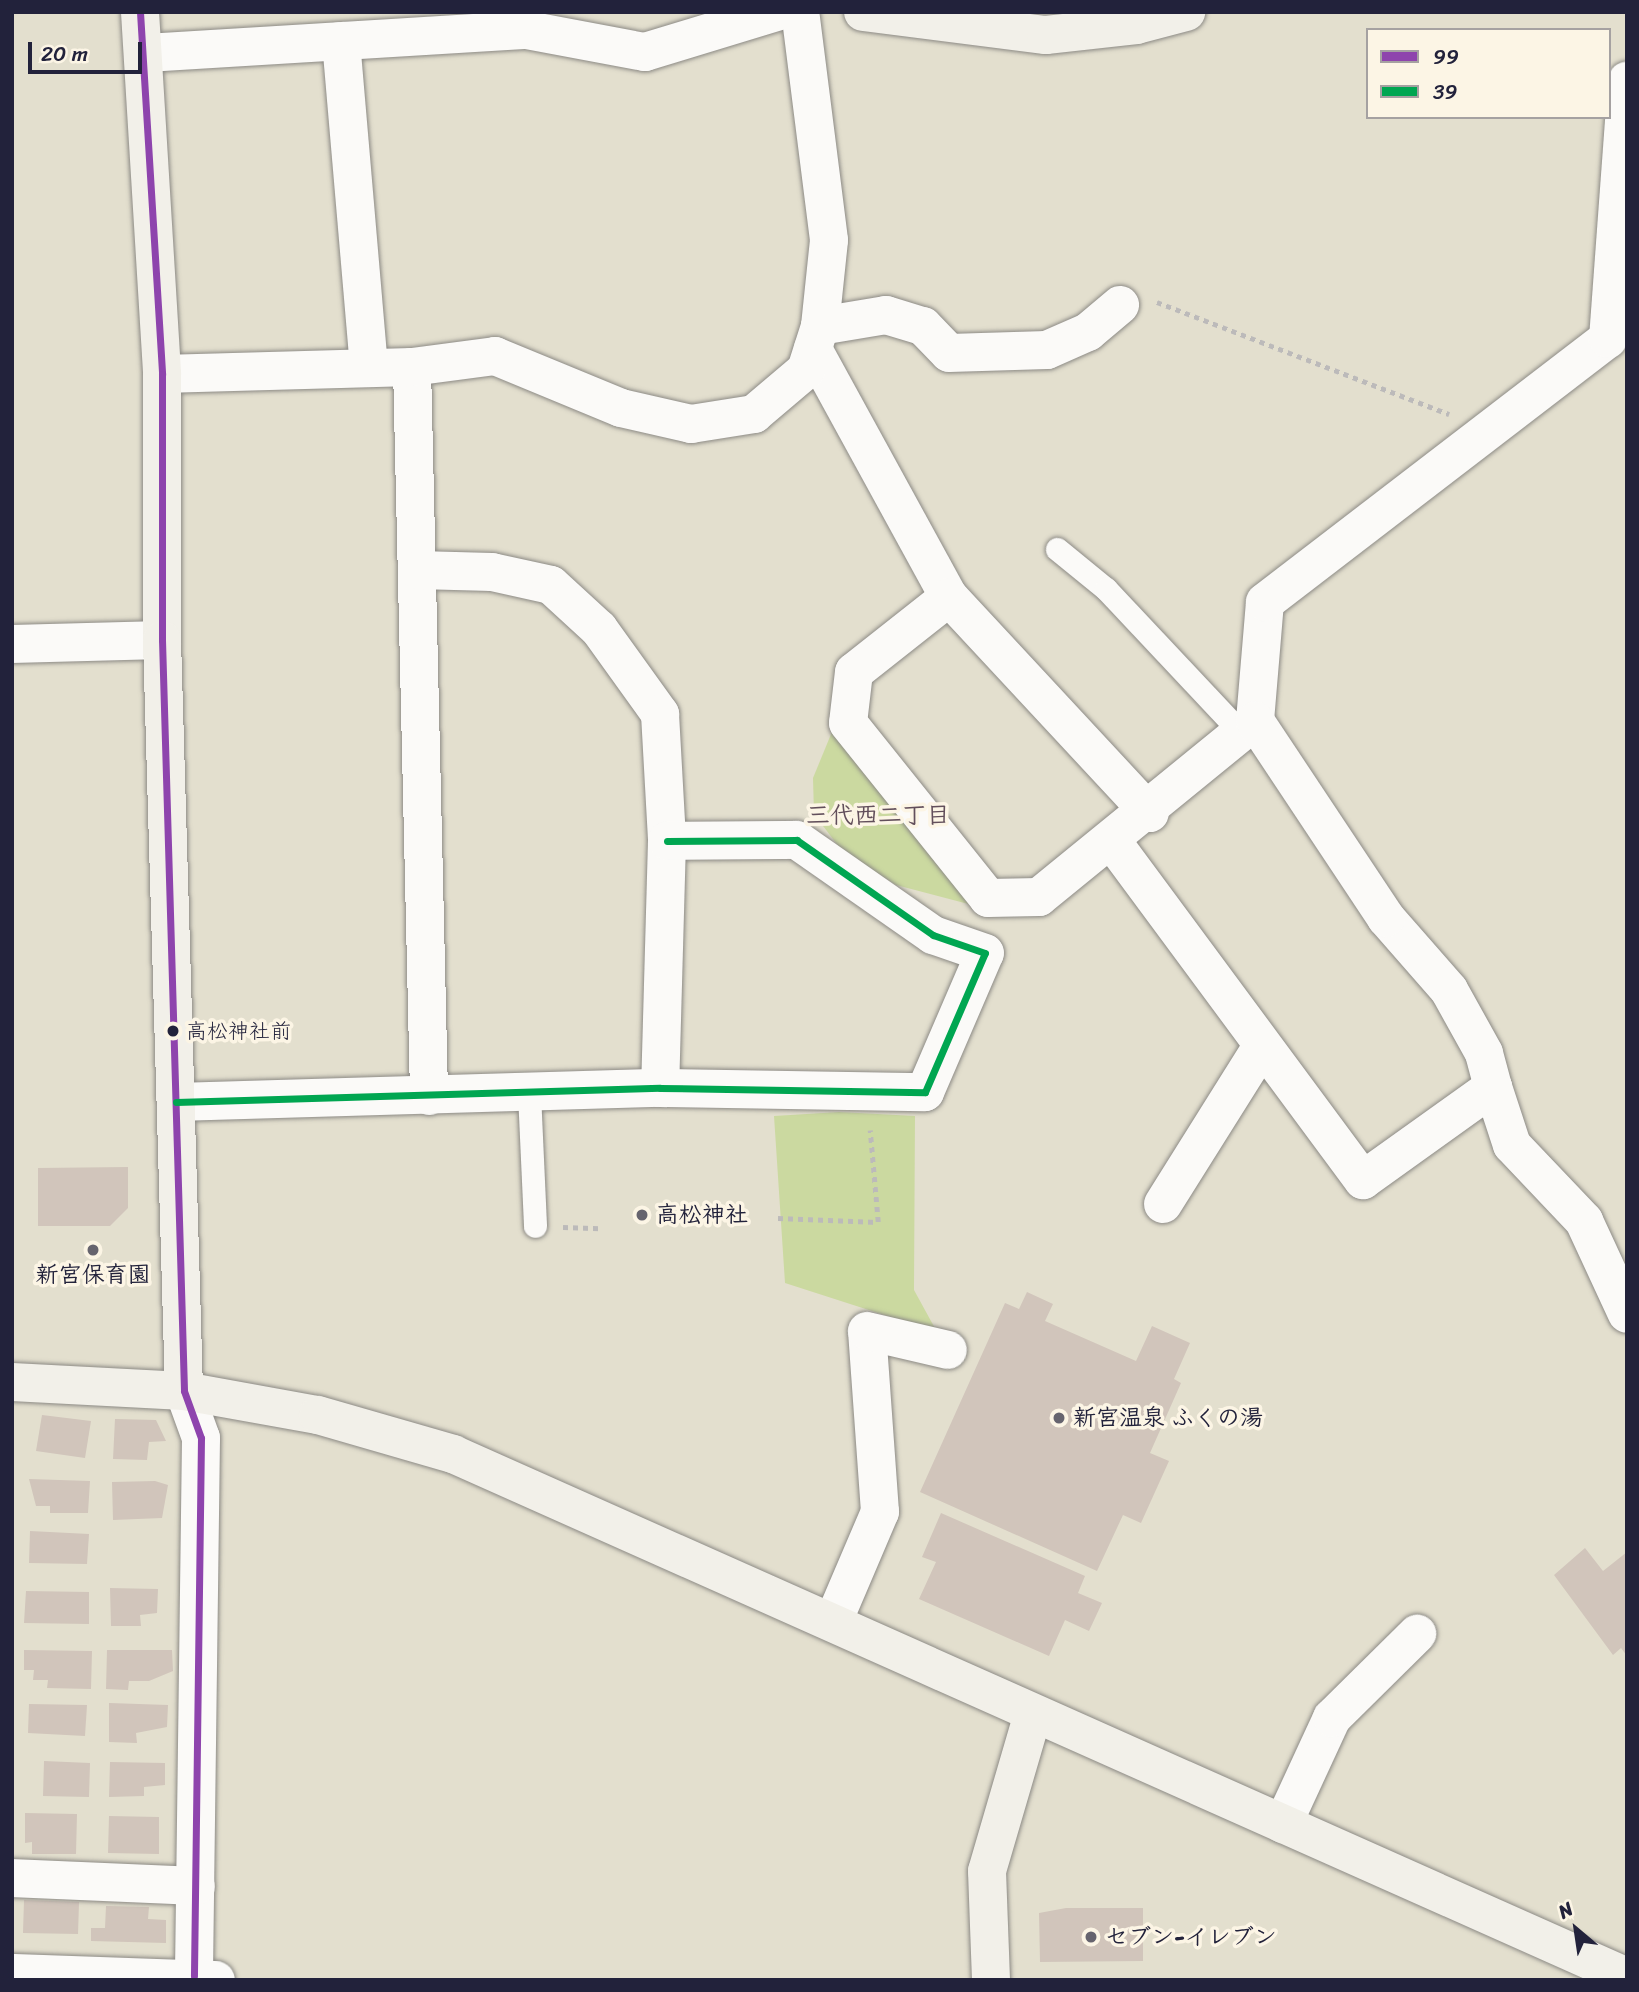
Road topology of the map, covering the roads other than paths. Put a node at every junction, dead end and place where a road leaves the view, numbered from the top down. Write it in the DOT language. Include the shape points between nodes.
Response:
graph roads {
  1 [pos="140,12"];
  2 [pos="777,12"];
  3 [pos="800,12"];
  4 [pos="863,12"];
  5 [pos="1186,12"];
  6 [pos="928,16"];
  7 [pos="1136,19"];
  8 [pos="341,41"];
  9 [pos="146,53"];
  10 [pos="1627,81"];
  11 [pos="1120,305"];
  12 [pos="816,337"];
  13 [pos="369,367"];
  14 [pos="412,367"];
  15 [pos="162,374"];
  16 [pos="1056,549"];
  17 [pos="418,570"];
  18 [pos="949,597"];
  19 [pos="162,640"];
  20 [pos="12,644"];
  21 [pos="1248,727"];
  22 [pos="1150,813"];
  23 [pos="667,841"];
  24 [pos="1112,841"];
  25 [pos="1261,1048"];
  26 [pos="1493,1087"];
  27 [pos="660,1088"];
  28 [pos="529,1093"];
  29 [pos="429,1096"];
  30 [pos="176,1102"];
  31 [pos="1163,1204"];
  32 [pos="535,1226"];
  33 [pos="1627,1314"];
  34 [pos="948,1350"];
  35 [pos="12,1382"];
  36 [pos="184,1391"];
  37 [pos="833,1622"];
  38 [pos="1417,1634"];
  39 [pos="1032,1717"];
  40 [pos="1283,1824"];
  41 [pos="12,1878"];
  42 [pos="196,1886"];
  43 [pos="12,1973"];
  44 [pos="1627,1977"];
  45 [pos="205,1978"];
  46 [pos="991,1980"];
  1 -- 9 [label="street"];
  2 -- 8 [label="street" via="645,52 527,30"];
  3 -- 12 [label="street" via="829,240"];
  4 -- 6 [label="street"];
  5 -- 7 [label="street"];
  6 -- 7 [label="street" via="1046,35"];
  8 -- 9 [label="street"];
  8 -- 13 [label="street"];
  9 -- 15 [label="street"];
  10 -- 21 [label="street" via="1608,339 1265,603"];
  11 -- 12 [label="street" via="1088,332 1047,350 949,353 923,326 886,315"];
  12 -- 14 [label="street" via="806,370 754,414 691,424 621,408 495,356"];
  12 -- 18 [label="street"];
  13 -- 14 [label="street"];
  13 -- 15 [label="street"];
  14 -- 17 [label="street"];
  15 -- 19 [label="street"];
  16 -- 21 [label="lane" via="1106,589"];
  17 -- 23 [label="street" via="492,572 551,584 599,629 660,714"];
  17 -- 29 [label="street"];
  18 -- 22 [label="street"];
  18 -- 24 [label="street" via="854,672 848,723 988,898 1039,897"];
  19 -- 20 [label="street"];
  19 -- 30 [label="street"];
  21 -- 22 [label="street"];
  21 -- 26 [label="street" via="1386,918 1449,990 1485,1053"];
  22 -- 24 [label="street"];
  23 -- 27 [label="street"];
  23 -- 27 [label="street" via="797,840 933,935 985,953 925,1092"];
  24 -- 25 [label="street"];
  25 -- 26 [label="street" via="1363,1180"];
  25 -- 31 [label="street"];
  26 -- 33 [label="street" via="1512,1145 1584,1221"];
  27 -- 28 [label="street"];
  28 -- 29 [label="street"];
  28 -- 32 [label="lane"];
  29 -- 30 [label="street"];
  30 -- 36 [label="street"];
  34 -- 37 [label="street" via="867,1331 880,1512"];
  35 -- 36 [label="street"];
  36 -- 37 [label="street" via="318,1415 453,1454"];
  36 -- 42 [label="street" via="201,1438"];
  37 -- 39 [label="street"];
  38 -- 40 [label="street" via="1332,1718"];
  39 -- 40 [label="street"];
  39 -- 46 [label="street" via="987,1871"];
  40 -- 44 [label="street"];
  41 -- 42 [label="street"];
  42 -- 45 [label="street"];
  43 -- 45 [label="street"];
}
